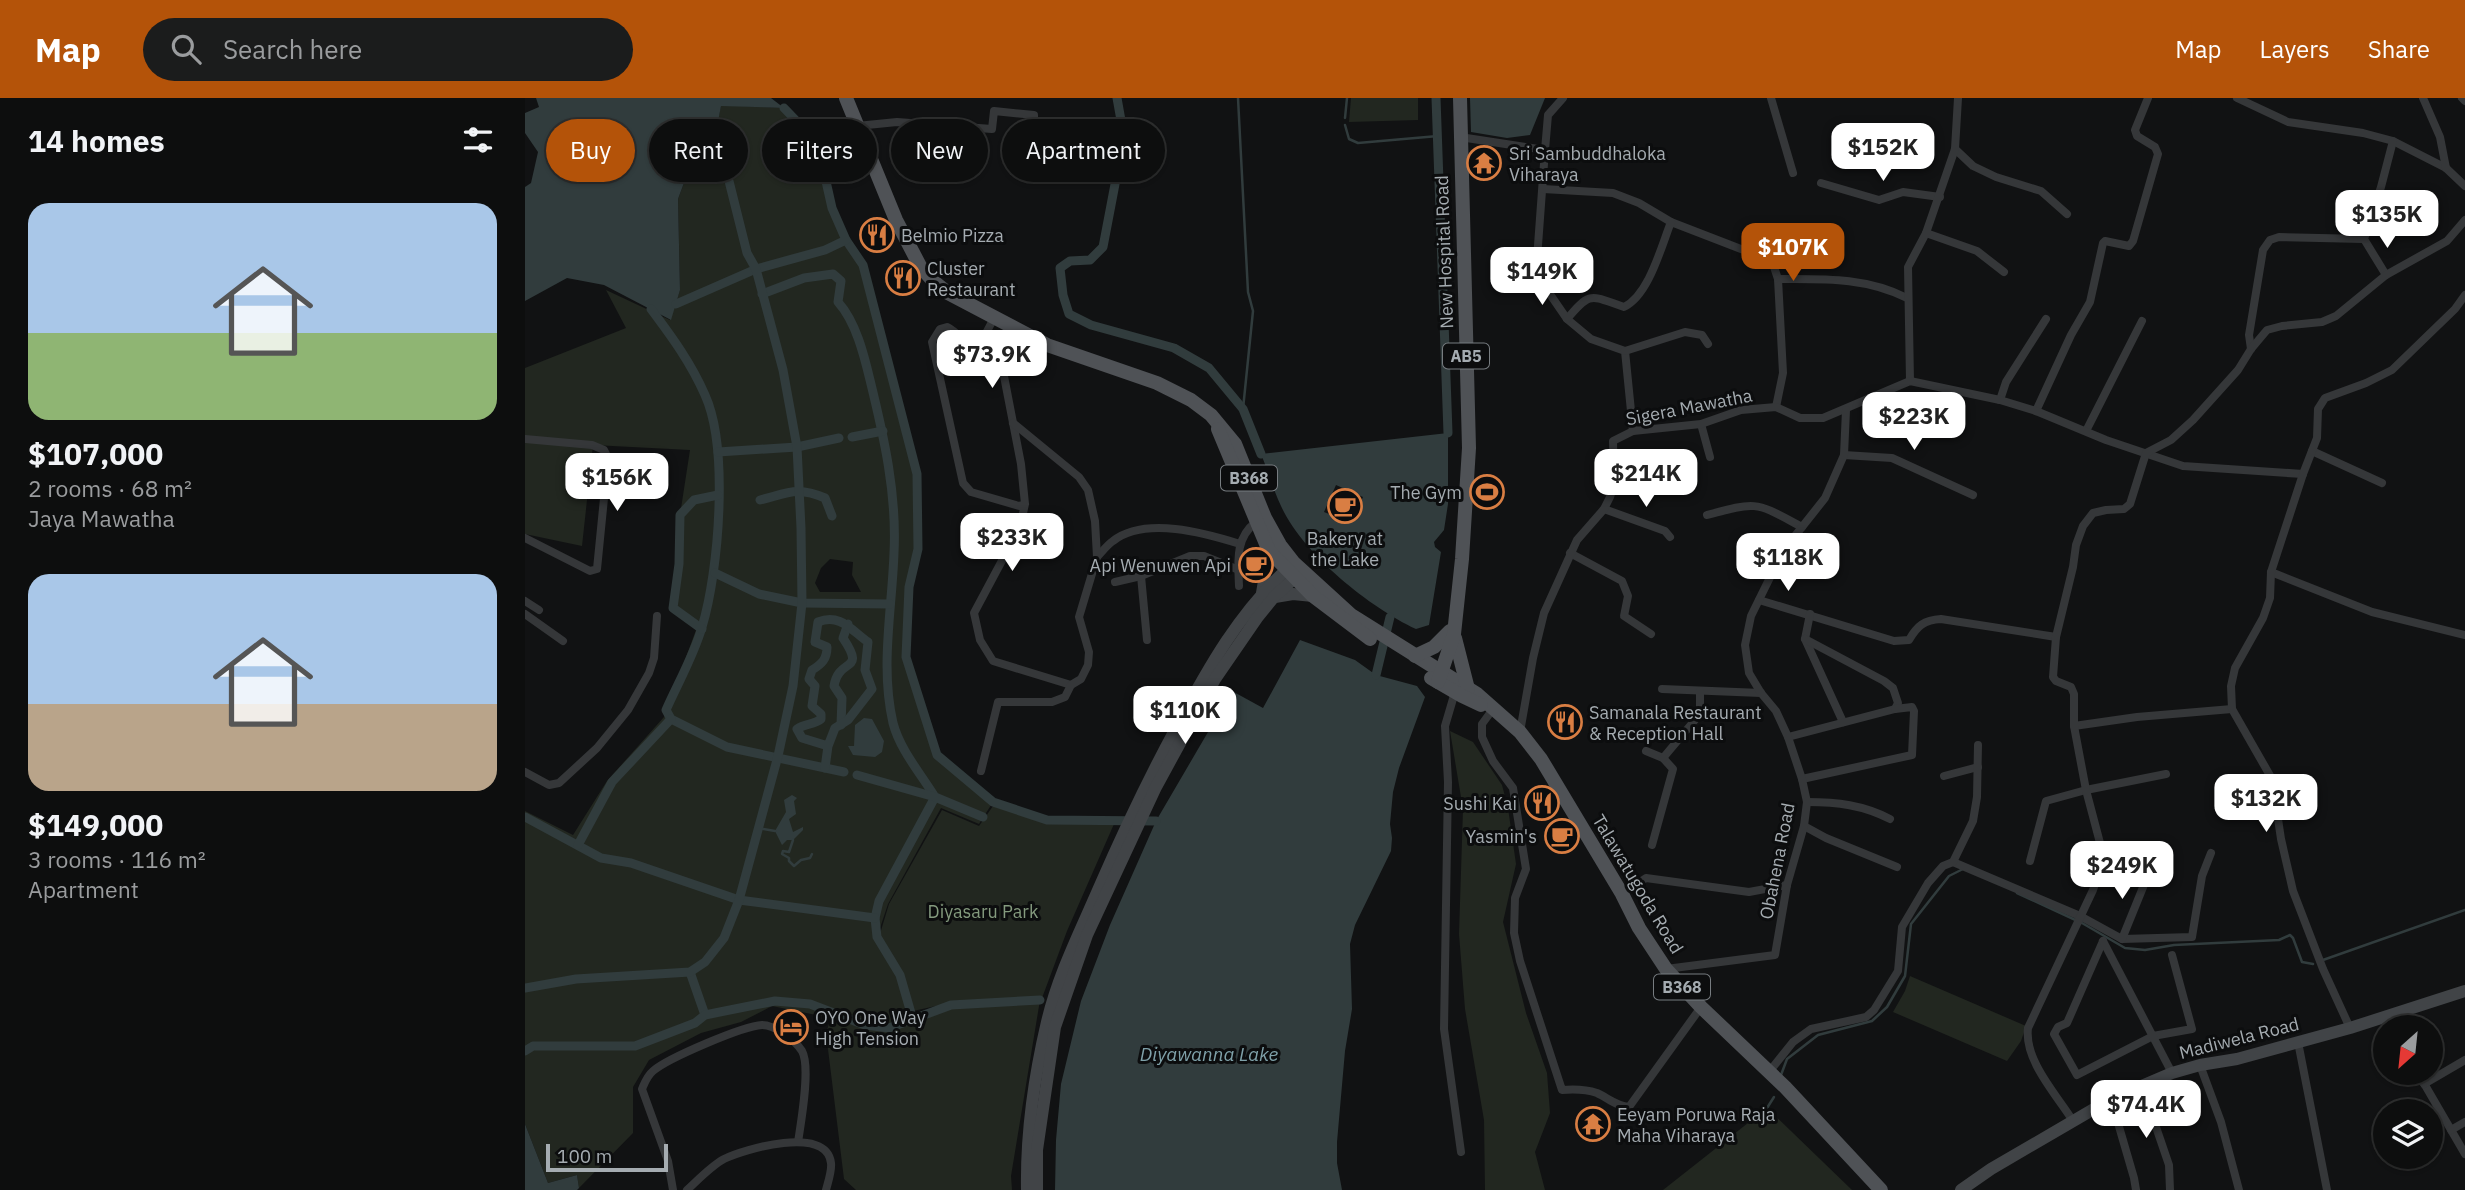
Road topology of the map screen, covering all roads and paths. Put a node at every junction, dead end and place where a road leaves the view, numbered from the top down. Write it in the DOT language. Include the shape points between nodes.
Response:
graph roads {
  1 [pos="846,98"];
  2 [pos="1460,98"];
  3 [pos="1563,98"];
  4 [pos="1771,98"];
  5 [pos="1958,98"];
  6 [pos="2148,98"];
  7 [pos="2237,98"];
  8 [pos="2423,98"];
  9 [pos="854,119"];
  10 [pos="1034,119"];
  11 [pos="877,124"];
  12 [pos="1460,137"];
  13 [pos="2393,141"];
  14 [pos="1955,149"];
  15 [pos="1545,150"];
  16 [pos="2446,168"];
  17 [pos="1793,173"];
  18 [pos="877,174"];
  19 [pos="2464,182"];
  20 [pos="1821,183"];
  21 [pos="1543,189"];
  22 [pos="1940,197"];
  23 [pos="2067,214"];
  24 [pos="2465,220"];
  25 [pos="1671,222"];
  26 [pos="1926,233"];
  27 [pos="2364,239"];
  28 [pos="2004,272"];
  29 [pos="2386,275"];
  30 [pos="1778,279"];
  31 [pos="2465,295"];
  32 [pos="1907,298"];
  33 [pos="994,318"];
  34 [pos="1567,319"];
  35 [pos="2046,319"];
  36 [pos="2142,321"];
  37 [pos="1708,344"];
  38 [pos="2251,349"];
  39 [pos="1625,351"];
  40 [pos="976,352"];
  41 [pos="1910,381"];
  42 [pos="2000,400"];
  43 [pos="1776,407"];
  44 [pos="1846,410"];
  45 [pos="2036,411"];
  46 [pos="1211,415"];
  47 [pos="1013,423"];
  48 [pos="1701,424"];
  49 [pos="1633,431"];
  50 [pos="2086,431"];
  51 [pos="525,439"];
  52 [pos="2312,451"];
  53 [pos="2146,453"];
  54 [pos="1844,456"];
  55 [pos="1710,457"];
  56 [pos="2303,474"];
  57 [pos="2382,483"];
  58 [pos="1973,495"];
  59 [pos="1025,504"];
  60 [pos="1604,509"];
  61 [pos="1707,515"];
  62 [pos="1256,522"];
  63 [pos="1802,527"];
  64 [pos="1670,537"];
  65 [pos="525,538"];
  66 [pos="1240,544"];
  67 [pos="1269,551"];
  68 [pos="1570,553"];
  69 [pos="1097,557"];
  70 [pos="1238,570"];
  71 [pos="1294,570"];
  72 [pos="2271,572"];
  73 [pos="1141,576"];
  74 [pos="1115,582"];
  75 [pos="1239,586"];
  76 [pos="1268,595"];
  77 [pos="1313,596"];
  78 [pos="1759,600"];
  79 [pos="525,601"];
  80 [pos="538,610"];
  81 [pos="525,614"];
  82 [pos="1810,614"];
  83 [pos="657,616"];
  84 [pos="1358,626"];
  85 [pos="1452,632"];
  86 [pos="1651,634"];
  87 [pos="2465,635"];
  88 [pos="2056,637"];
  89 [pos="1805,639"];
  90 [pos="1147,640"];
  91 [pos="563,641"];
  92 [pos="1395,650"];
  93 [pos="1415,656"];
  94 [pos="1436,675"];
  95 [pos="1071,685"];
  96 [pos="1461,690"];
  97 [pos="1662,690"];
  98 [pos="1700,691"];
  99 [pos="1761,693"];
  100 [pos="1493,709"];
  101 [pos="1895,709"];
  102 [pos="2232,709"];
  103 [pos="1843,722"];
  104 [pos="2074,726"];
  105 [pos="1520,732"];
  106 [pos="1788,737"];
  107 [pos="1978,745"];
  108 [pos="1646,751"];
  109 [pos="1663,758"];
  110 [pos="1978,768"];
  111 [pos="981,771"];
  112 [pos="525,772"];
  113 [pos="2166,774"];
  114 [pos="1944,776"];
  115 [pos="1802,779"];
  116 [pos="2085,790"];
  117 [pos="1807,802"];
  118 [pos="1890,820"];
  119 [pos="1804,826"];
  120 [pos="1127,836"];
  121 [pos="1652,845"];
  122 [pos="2211,853"];
  123 [pos="1953,862"];
  124 [pos="2030,862"];
  125 [pos="1897,867"];
  126 [pos="2148,875"];
  127 [pos="1787,885"];
  128 [pos="1622,894"];
  129 [pos="2078,919"];
  130 [pos="2122,939"];
  131 [pos="2172,955"];
  132 [pos="1666,969"];
  133 [pos="2465,991"];
  134 [pos="1701,1007"];
  135 [pos="2403,1015"];
  136 [pos="2373,1024"];
  137 [pos="2350,1028"];
  138 [pos="2153,1036"];
  139 [pos="2298,1042"];
  140 [pos="2465,1060"];
  141 [pos="2200,1065"];
  142 [pos="1769,1072"];
  143 [pos="2172,1073"];
  144 [pos="2443,1073"];
  145 [pos="2425,1085"];
  146 [pos="2143,1086"];
  147 [pos="2111,1099"];
  148 [pos="2073,1121"];
  149 [pos="2465,1122"];
  150 [pos="2451,1130"];
  151 [pos="798,1142"];
  152 [pos="1461,1152"];
  153 [pos="2465,1154"];
  154 [pos="673,1190"];
  155 [pos="687,1190"];
  156 [pos="826,1190"];
  157 [pos="1027,1190"];
  158 [pos="1038,1190"];
  159 [pos="1881,1190"];
  160 [pos="1961,1190"];
  161 [pos="2136,1190"];
  162 [pos="2170,1190"];
  163 [pos="2239,1190"];
  164 [pos="2327,1190"];
  1 -- 9 [label="main road, Talawatugoda Road / B368"];
  2 -- 12 [label="main road, New Hospital Road / AB5"];
  3 -- 15 [label="street" via="1548,115"];
  4 -- 17 [label="street"];
  5 -- 14 [label="street"];
  6 -- 45 [label="street" via="2135,130 2158,154 2133,242 2129,246 2103,243 2090,302"];
  7 -- 13 [label="street" via="2288,122 2364,132"];
  8 -- 16 [label="street" via="2440,137"];
  10 -- 11 [label="street" via="1034,115 994,111 992,129 907,122"];
  12 -- 15 [label="street"];
  12 -- 85 [label="main road, New Hospital Road / AB5" via="1468,448 1462,559"];
  13 -- 16 [label="street"];
  13 -- 27 [label="street"];
  14 -- 22 [label="street"];
  14 -- 23 [label="street" via="1973,166 2041,191"];
  15 -- 21 [label="street"];
  16 -- 19 [label="street"];
  18 -- 33 [label="main road, Talawatugoda Road / B368" via="920,266 948,293"];
  20 -- 22 [label="street" via="1879,200 1903,192"];
  21 -- 25 [label="street" via="1613,192"];
  21 -- 34 [label="street" via="1537,259 1543,284"];
  22 -- 26 [label="street"];
  24 -- 29 [label="street" via="2447,241"];
  25 -- 30 [label="street" via="1767,258"];
  25 -- 34 [label="street" via="1642,293 1633,303 1625,307 1592,297 1582,301"];
  26 -- 28 [label="street" via="1977,251"];
  26 -- 32 [label="street" via="1908,267"];
  27 -- 29 [label="street"];
  27 -- 38 [label="street" via="2270,240 2263,250 2249,335"];
  29 -- 38 [label="street" via="2336,316 2267,330"];
  30 -- 32 [label="street" via="1842,279 1869,283"];
  30 -- 43 [label="street" via="1783,373"];
  31 -- 52 [label="street" via="2392,370 2325,398 2318,409"];
  32 -- 41 [label="street"];
  33 -- 40 [label="street"];
  33 -- 46 [label="main road, Talawatugoda Road / B368" via="1047,345 1157,383"];
  34 -- 39 [label="street" via="1591,339"];
  35 -- 42 [label="street" via="2006,382"];
  36 -- 50 [label="street"];
  37 -- 39 [label="street" via="1702,335 1685,332"];
  38 -- 53 [label="street" via="2193,420 2171,440"];
  39 -- 49 [label="street"];
  40 -- 47 [label="street" via="1003,371"];
  40 -- 59 [label="street" via="947,327 940,329 932,342 963,483 971,492"];
  41 -- 42 [label="street"];
  41 -- 44 [label="street, Sigera Mawatha"];
  42 -- 45 [label="street"];
  43 -- 44 [label="street, Sigera Mawatha" via="1800,418 1823,418"];
  43 -- 48 [label="street, Sigera Mawatha" via="1741,410"];
  44 -- 54 [label="street, Obahena Road"];
  45 -- 50 [label="street"];
  46 -- 62 [label="main road, Talawatugoda Road / B368"];
  46 -- 71 [label="main road, Talawatugoda Road / B368" via="1235,444 1265,518"];
  47 -- 59 [label="street"];
  47 -- 69 [label="street" via="1079,477 1088,490"];
  48 -- 49 [label="street, Sigera Mawatha"];
  48 -- 55 [label="street"];
  49 -- 60 [label="street, Sigera Mawatha" via="1613,441 1614,484"];
  50 -- 53 [label="street"];
  51 -- 65 [label="street" via="593,445 608,458 597,569 590,571"];
  52 -- 56 [label="street"];
  52 -- 57 [label="street"];
  53 -- 56 [label="street" via="2183,466"];
  53 -- 88 [label="street" via="2130,504 2093,513 2083,526"];
  54 -- 58 [label="street" via="1892,458"];
  54 -- 63 [label="street, Obahena Road" via="1825,498"];
  56 -- 72 [label="street"];
  59 -- 95 [label="street" via="1020,527 974,613 974,623 993,661"];
  60 -- 64 [label="street" via="1665,531"];
  60 -- 68 [label="street, Sigera Mawatha"];
  61 -- 63 [label="street" via="1747,504 1763,506"];
  62 -- 66 [label="street" via="1244,531"];
  62 -- 67 [label="main road, Talawatugoda Road / B368"];
  63 -- 78 [label="street, Obahena Road" via="1783,551"];
  66 -- 69 [label="street" via="1182,529 1135,530 1113,540"];
  66 -- 70 [label="street"];
  67 -- 71 [label="main road, Talawatugoda Road / B368"];
  67 -- 76 [label="main road"];
  68 -- 86 [label="street" via="1622,581 1628,596 1624,616"];
  68 -- 105 [label="street, Sigera Mawatha" via="1544,613"];
  69 -- 95 [label="street" via="1079,617 1088,664 1081,679"];
  70 -- 73 [label="street" via="1204,556 1190,556"];
  70 -- 75 [label="street"];
  71 -- 76 [label="main road"];
  71 -- 77 [label="main road, Talawatugoda Road / B368"];
  71 -- 84 [label="main road, Talawatugoda Road / B368"];
  72 -- 87 [label="street" via="2372,612"];
  72 -- 102 [label="street" via="2263,618 2235,668"];
  73 -- 74 [label="street"];
  73 -- 90 [label="street"];
  76 -- 77 [label="main road"];
  76 -- 120 [label="main road"];
  77 -- 84 [label="main road, Talawatugoda Road / B368"];
  78 -- 82 [label="street"];
  78 -- 99 [label="street, Obahena Road" via="1745,645 1749,673"];
  79 -- 80 [label="street"];
  81 -- 91 [label="street"];
  82 -- 88 [label="street" via="1894,641 1909,640 1926,620 1941,619"];
  82 -- 89 [label="street"];
  83 -- 112 [label="street" via="649,673 628,710 597,748 559,783 549,785"];
  84 -- 92 [label="main road, Talawatugoda Road / B368"];
  85 -- 93 [label="main road, AB5"];
  85 -- 94 [label="main road, New Hospital Road / AB5"];
  85 -- 96 [label="main road"];
  88 -- 104 [label="street" via="2053,677 2074,694"];
  89 -- 101 [label="street" via="1884,681 1893,688 1898,703"];
  89 -- 103 [label="street"];
  92 -- 93 [label="main road, Talawatugoda Road / B368"];
  92 -- 94 [label="main road, Talawatugoda Road / B368"];
  93 -- 94 [label="main road, Talawatugoda Road / B368"];
  94 -- 96 [label="main road, Talawatugoda Road / B368"];
  95 -- 111 [label="street" via="1066,697 1052,702 997,702"];
  96 -- 100 [label="main road, Talawatugoda Road / B368"];
  96 -- 152 [label="street" via="1445,726 1444,1029"];
  97 -- 98 [label="street"];
  98 -- 99 [label="street"];
  98 -- 109 [label="street" via="1700,714"];
  99 -- 106 [label="street, Obahena Road"];
  100 -- 105 [label="main road, Talawatugoda Road / B368"];
  100 -- 134 [label="street" via="1482,724 1482,737 1513,788 1526,869 1515,898 1514,933 1562,1090 1596,1093 1629,1107"];
  101 -- 103 [label="street"];
  101 -- 115 [label="street" via="1912,707 1914,711 1912,755"];
  102 -- 104 [label="street"];
  102 -- 137 [label="street" via="2272,779 2293,891"];
  103 -- 106 [label="street"];
  104 -- 116 [label="street"];
  105 -- 128 [label="main road, Talawatugoda Road / B368"];
  106 -- 115 [label="street, Obahena Road"];
  107 -- 110 [label="street"];
  108 -- 109 [label="street"];
  109 -- 121 [label="street" via="1673,769"];
  110 -- 114 [label="street"];
  110 -- 123 [label="street" via="1973,821"];
  113 -- 116 [label="street"];
  115 -- 117 [label="street, Obahena Road"];
  116 -- 124 [label="street" via="2046,801"];
  116 -- 129 [label="street" via="2104,858"];
  117 -- 118 [label="street" via="1871,809"];
  117 -- 119 [label="street, Obahena Road"];
  119 -- 125 [label="street"];
  119 -- 127 [label="street, Obahena Road"];
  120 -- 157 [label="main road" via="1063,971 1048,1020 1027,1147"];
  120 -- 158 [label="main road" via="1055,1027 1037,1150"];
  122 -- 130 [label="street" via="2192,937"];
  123 -- 129 [label="street"];
  123 -- 142 [label="street" via="1943,866 1929,883 1902,927 1898,971 1874,1010 1866,1017 1811,1029 1793,1042"];
  126 -- 130 [label="street"];
  127 -- 128 [label="street" via="1749,892 1646,878"];
  127 -- 132 [label="street, Obahena Road" via="1775,955"];
  128 -- 132 [label="main road, Talawatugoda Road / B368"];
  129 -- 130 [label="street"];
  129 -- 148 [label="street" via="2028,1028 2026,1042"];
  131 -- 138 [label="street" via="2192,1029"];
  132 -- 134 [label="main road, Talawatugoda Road / B368"];
  133 -- 135 [label="main road, Madiwela Road"];
  134 -- 142 [label="main road, Talawatugoda Road / B368"];
  136 -- 137 [label="main road, Madiwela Road"];
  137 -- 139 [label="main road, Madiwela Road"];
  138 -- 138 [label="street" via="2134,1001 2103,941 2067,1023 2054,1034 2077,1075"];
  138 -- 143 [label="street"];
  139 -- 141 [label="main road, Madiwela Road"];
  139 -- 164 [label="street"];
  140 -- 144 [label="street"];
  141 -- 143 [label="main road, Madiwela Road"];
  141 -- 163 [label="street"];
  142 -- 159 [label="main road, Talawatugoda Road / B368"];
  143 -- 146 [label="main road, Madiwela Road"];
  145 -- 150 [label="street"];
  146 -- 147 [label="main road, Madiwela Road"];
  146 -- 162 [label="street" via="2169,1165"];
  147 -- 148 [label="main road, Madiwela Road"];
  147 -- 161 [label="street"];
  148 -- 160 [label="main road, Madiwela Road"];
  149 -- 150 [label="street"];
  150 -- 153 [label="street"];
  151 -- 154 [label="street" via="805,1061 794,1043 773,1027 761,1025 698,1046 654,1070 642,1089 668,1161"];
  151 -- 155 [label="street" via="764,1145 723,1160"];
  151 -- 156 [label="street" via="826,1152 831,1163"];
}
